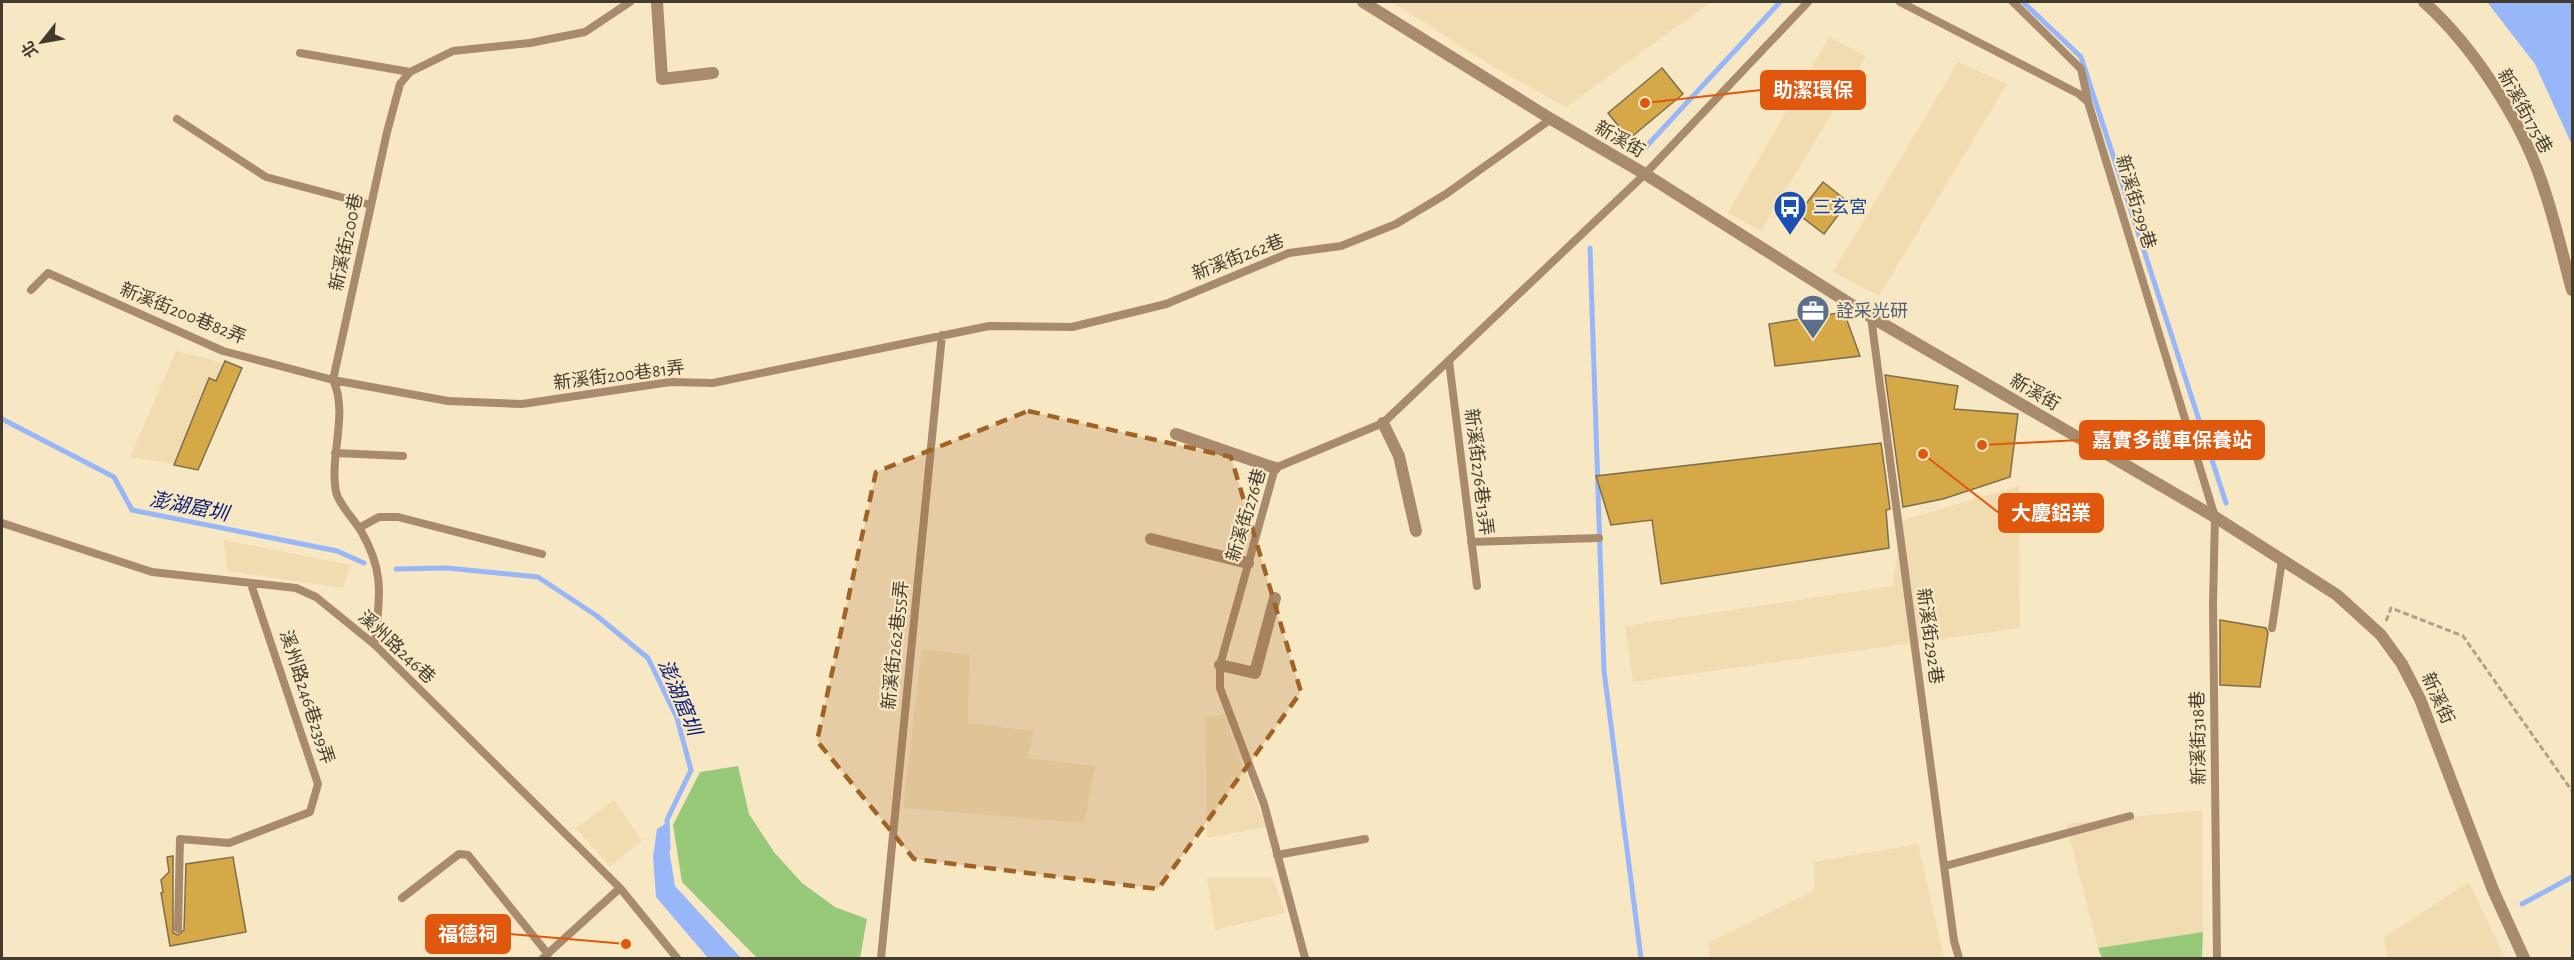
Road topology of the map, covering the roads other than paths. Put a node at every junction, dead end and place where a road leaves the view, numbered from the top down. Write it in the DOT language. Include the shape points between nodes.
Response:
graph roads {
  1 [pos="630,2"];
  2 [pos="657,2"];
  3 [pos="1363,2"];
  4 [pos="1808,2"];
  5 [pos="1900,2"];
  6 [pos="2013,2"];
  7 [pos="2424,2"];
  8 [pos="300,53"];
  9 [pos="410,72"];
  10 [pos="714,73"];
  11 [pos="2088,102"];
  12 [pos="177,119"];
  13 [pos="1551,119"];
  14 [pos="1645,174"];
  15 [pos="371,205"];
  16 [pos="31,290"];
  17 [pos="2572,290"];
  18 [pos="1870,317"];
  19 [pos="942,335"];
  20 [pos="1449,361"];
  21 [pos="333,380"];
  22 [pos="1383,423"];
  23 [pos="1176,434"];
  24 [pos="335,453"];
  25 [pos="403,456"];
  26 [pos="1275,468"];
  27 [pos="2215,517"];
  28 [pos="2,523"];
  29 [pos="359,528"];
  30 [pos="1416,531"];
  31 [pos="1599,538"];
  32 [pos="1151,539"];
  33 [pos="1471,542"];
  34 [pos="542,554"];
  35 [pos="2282,560"];
  36 [pos="1248,563"];
  37 [pos="251,584"];
  38 [pos="1477,586"];
  39 [pos="1275,598"];
  40 [pos="2272,628"];
  41 [pos="375,645"];
  42 [pos="1220,665"];
  43 [pos="2130,816"];
  44 [pos="1365,839"];
  45 [pos="1277,855"];
  46 [pos="1945,866"];
  47 [pos="620,888"];
  48 [pos="402,898"];
  49 [pos="178,929"];
  50 [pos="545,956"];
  51 [pos="677,958"];
  52 [pos="881,958"];
  53 [pos="1305,958"];
  54 [pos="1959,958"];
  55 [pos="2217,958"];
  56 [pos="2524,958"];
  1 -- 9 [label="lane" via="585,32 530,43 453,51"];
  2 -- 10 [label="street" via="662,79"];
  3 -- 13 [label="street, 新溪街"];
  4 -- 14 [label="lane, 新溪街276巷"];
  5 -- 11 [label="lane"];
  6 -- 11 [label="lane, 新溪街299巷" via="2081,69"];
  7 -- 17 [label="street, 新溪街175巷" via="2447,23 2514,122 2541,178"];
  8 -- 9 [label="lane"];
  9 -- 15 [label="lane, 新溪街200巷" via="400,84"];
  11 -- 27 [label="lane, 新溪街299巷"];
  12 -- 15 [label="lane" via="266,177"];
  13 -- 14 [label="street, 新溪街"];
  13 -- 19 [label="lane, 新溪街262巷" via="1446,194 1396,224 1341,246 1289,253 1166,304 1072,327 989,326"];
  14 -- 18 [label="street, 新溪街"];
  14 -- 20 [label="lane, 新溪街276巷"];
  15 -- 21 [label="lane, 新溪街200巷"];
  16 -- 21 [label="lane, 新溪街200巷82弄" via="48,273 223,351"];
  18 -- 27 [label="street, 新溪街"];
  18 -- 46 [label="lane, 新溪街292巷"];
  19 -- 21 [label="lane, 新溪街200巷81弄" via="713,383 670,382 522,404 448,401"];
  19 -- 52 [label="lane, 新溪街262巷55弄"];
  20 -- 22 [label="lane, 新溪街276巷"];
  20 -- 33 [label="lane, 新溪街276巷13弄"];
  21 -- 24 [label="lane, 新溪街200巷" via="340,393"];
  22 -- 26 [label="lane, 新溪街276巷"];
  22 -- 30 [label="street" via="1399,456"];
  23 -- 26 [label="street"];
  24 -- 25 [label="lane"];
  24 -- 29 [label="lane, 新溪街200巷" via="336,495"];
  26 -- 36 [label="lane, 新溪街276巷"];
  27 -- 35 [label="street, 新溪街"];
  27 -- 55 [label="lane, 新溪街318巷"];
  28 -- 37 [label="lane, 溪州路246巷" via="152,572"];
  29 -- 34 [label="lane" via="379,517 398,518"];
  29 -- 41 [label="lane, 新溪街200巷" via="375,556 380,586"];
  31 -- 33 [label="lane"];
  32 -- 36 [label="street"];
  33 -- 38 [label="lane, 新溪街276巷13弄"];
  35 -- 40 [label="lane"];
  35 -- 56 [label="street, 新溪街" via="2337,595 2381,635 2402,664 2421,699 2493,890"];
  36 -- 42 [label="lane, 新溪街276巷"];
  37 -- 41 [label="lane, 溪州路246巷" via="296,588 316,597"];
  37 -- 49 [label="lane, 溪州路246巷239弄" via="318,784 310,812 229,843 180,839"];
  39 -- 42 [label="street" via="1254,673"];
  41 -- 47 [label="lane, 溪州路246巷"];
  42 -- 45 [label="lane, 新溪街276巷" via="1220,688 1264,804"];
  43 -- 46 [label="lane"];
  44 -- 45 [label="lane"];
  45 -- 53 [label="lane, 新溪街276巷"];
  46 -- 54 [label="lane, 新溪街292巷"];
  47 -- 50 [label="lane"];
  47 -- 51 [label="lane, 溪州路246巷"];
  48 -- 50 [label="lane" via="459,854 468,855"];
}
